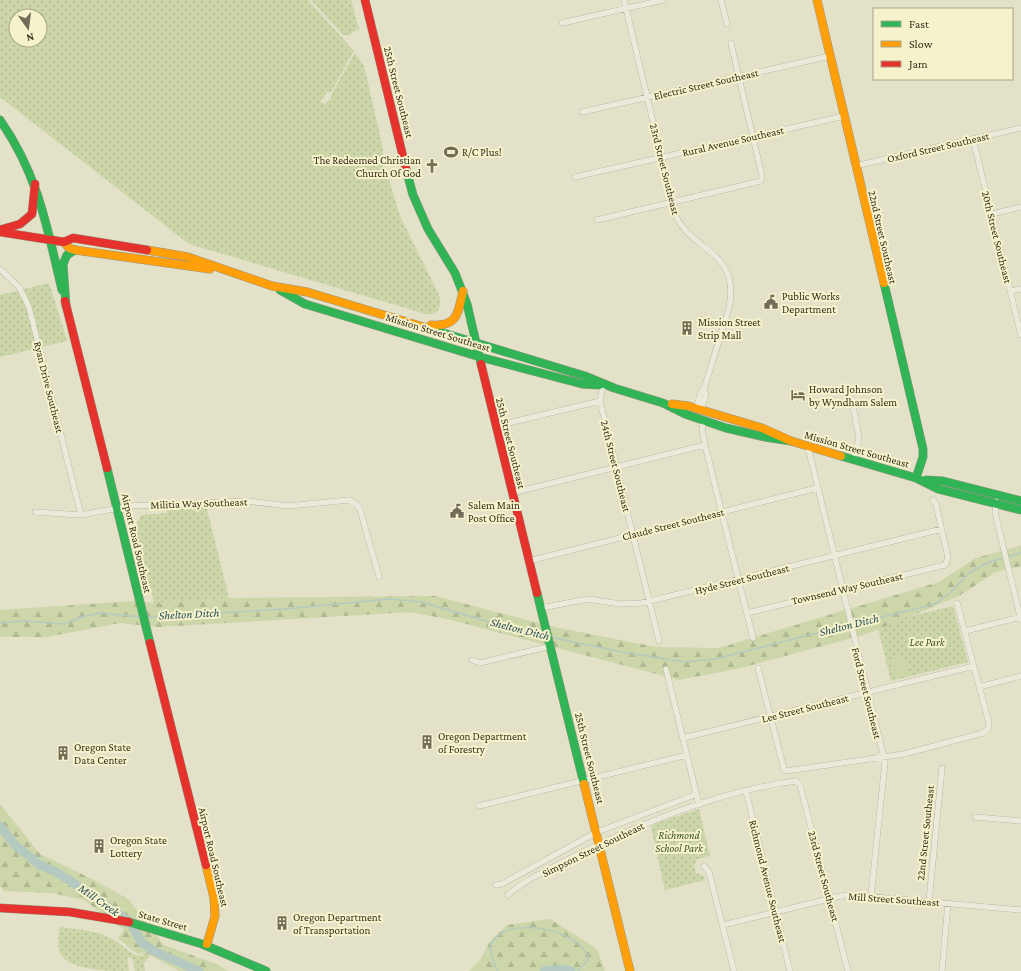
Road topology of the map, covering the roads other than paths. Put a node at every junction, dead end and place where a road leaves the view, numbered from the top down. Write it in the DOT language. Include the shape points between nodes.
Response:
graph roads {
  1 [pos="365,0"];
  2 [pos="624,0"];
  3 [pos="663,0"];
  4 [pos="721,0"];
  5 [pos="817,0"];
  6 [pos="626,9"];
  7 [pos="562,23"];
  8 [pos="727,24"];
  9 [pos="731,44"];
  10 [pos="830,56"];
  11 [pos="739,76"];
  12 [pos="647,97"];
  13 [pos="582,112"];
  14 [pos="844,116"];
  15 [pos="0,120"];
  16 [pos="1021,128"];
  17 [pos="753,136"];
  18 [pos="973,139"];
  19 [pos="661,157"];
  20 [pos="855,166"];
  21 [pos="575,177"];
  22 [pos="35,184"];
  23 [pos="672,203"];
  24 [pos="1021,207"];
  25 [pos="992,214"];
  26 [pos="597,220"];
  27 [pos="0,231"];
  28 [pos="49,239"];
  29 [pos="64,242"];
  30 [pos="75,250"];
  31 [pos="0,269"];
  32 [pos="224,271"];
  33 [pos="272,286"];
  34 [pos="1021,289"];
  35 [pos="463,291"];
  36 [pos="1010,291"];
  37 [pos="66,306"];
  38 [pos="405,321"];
  39 [pos="1021,335"];
  40 [pos="477,344"];
  41 [pos="480,356"];
  42 [pos="603,385"];
  43 [pos="852,399"];
  44 [pos="600,400"];
  45 [pos="664,404"];
  46 [pos="699,409"];
  47 [pos="729,418"];
  48 [pos="704,420"];
  49 [pos="496,426"];
  50 [pos="791,441"];
  51 [pos="705,445"];
  52 [pos="808,447"];
  53 [pos="853,460"];
  54 [pos="617,467"];
  55 [pos="916,478"];
  56 [pos="818,488"];
  57 [pos="512,493"];
  58 [pos="997,495"];
  59 [pos="933,500"];
  60 [pos="1021,501"];
  61 [pos="996,504"];
  62 [pos="117,508"];
  63 [pos="1021,510"];
  64 [pos="35,512"];
  65 [pos="722,512"];
  66 [pos="81,515"];
  67 [pos="942,529"];
  68 [pos="633,534"];
  69 [pos="835,555"];
  70 [pos="529,561"];
  71 [pos="379,577"];
  72 [pos="738,580"];
  73 [pos="843,590"];
  74 [pos="650,601"];
  75 [pos="957,603"];
  76 [pos="542,608"];
  77 [pos="746,612"];
  78 [pos="1021,618"];
  79 [pos="965,631"];
  80 [pos="753,638"];
  81 [pos="659,641"];
  82 [pos="551,646"];
  83 [pos="472,660"];
  84 [pos="974,666"];
  85 [pos="758,668"];
  86 [pos="666,669"];
  87 [pos="1021,676"];
  88 [pos="979,687"];
  89 [pos="867,692"];
  90 [pos="771,716"];
  91 [pos="683,738"];
  92 [pos="687,755"];
  93 [pos="883,758"];
  94 [pos="942,768"];
  95 [pos="584,781"];
  96 [pos="798,781"];
  97 [pos="746,791"];
  98 [pos="696,794"];
  99 [pos="699,805"];
  100 [pos="479,806"];
  101 [pos="975,817"];
  102 [pos="1021,821"];
  103 [pos="597,832"];
  104 [pos="600,844"];
  105 [pos="704,866"];
  106 [pos="496,885"];
  107 [pos="508,895"];
  108 [pos="871,896"];
  109 [pos="831,899"];
  110 [pos="929,901"];
  111 [pos="948,903"];
  112 [pos="0,908"];
  113 [pos="1021,910"];
  114 [pos="775,912"];
  115 [pos="722,925"];
  116 [pos="207,944"];
  117 [pos="266,971"];
  118 [pos="630,971"];
  119 [pos="734,971"];
  120 [pos="790,971"];
  121 [pos="848,971"];
  122 [pos="942,971"];
  1 -- 35 [label="main road, 25th Street Southeast" via="413,195 426,226 451,265"];
  2 -- 6 [label="street, 23rd Street Southeast"];
  3 -- 6 [label="street"];
  4 -- 8 [label="street"];
  5 -- 10 [label="main road, 22nd Street Southeast"];
  6 -- 7 [label="street"];
  6 -- 12 [label="street, 23rd Street Southeast"];
  9 -- 11 [label="street"];
  10 -- 11 [label="street, Electric Street Southeast"];
  10 -- 14 [label="main road, 22nd Street Southeast"];
  11 -- 12 [label="street, Electric Street Southeast"];
  11 -- 17 [label="street"];
  12 -- 13 [label="street, Electric Street Southeast"];
  12 -- 19 [label="street, 23rd Street Southeast"];
  14 -- 17 [label="street, Rural Avenue Southeast"];
  14 -- 20 [label="main road, 22nd Street Southeast"];
  15 -- 22 [label="main road, Airport Road Southeast" via="21,150"];
  16 -- 18 [label="street, Oxford Street Southeast"];
  17 -- 19 [label="street, Rural Avenue Southeast"];
  17 -- 23 [label="street" via="761,181"];
  18 -- 20 [label="street, Oxford Street Southeast"];
  18 -- 25 [label="street, 20th Street Southeast"];
  19 -- 21 [label="street, Rural Avenue Southeast"];
  19 -- 23 [label="street, 23rd Street Southeast"];
  20 -- 55 [label="main road, 22nd Street Southeast" via="923,449"];
  22 -- 27 [label="main road" via="32,214 20,224"];
  22 -- 28 [label="main road, Airport Road Southeast"];
  23 -- 26 [label="street"];
  23 -- 46 [label="street, 23rd Street Southeast" via="682,227 714,254 725,268 731,294 704,390 706,395"];
  24 -- 25 [label="street"];
  25 -- 36 [label="street, 20th Street Southeast"];
  27 -- 28 [label="main road, Mission Street Southeast"];
  28 -- 29 [label="main road, Mission Street Southeast"];
  28 -- 37 [label="main road, Airport Road Southeast"];
  29 -- 30 [label="main road, Mission Street Southeast"];
  29 -- 32 [label="main road, Mission Street Southeast" via="73,238 170,253"];
  30 -- 32 [label="main road, Mission Street Southeast"];
  30 -- 37 [label="main road" via="67,255 63,264"];
  31 -- 66 [label="street, Ryan Drive Southeast" via="19,287 29,307"];
  32 -- 33 [label="main road, Mission Street Southeast"];
  33 -- 38 [label="main road, Mission Street Southeast" via="307,292"];
  33 -- 41 [label="main road, Mission Street Southeast" via="305,304"];
  34 -- 36 [label="street"];
  35 -- 38 [label="main road" via="458,314 448,326"];
  35 -- 40 [label="main road, 25th Street Southeast"];
  36 -- 39 [label="street, 20th Street Southeast"];
  37 -- 62 [label="main road, Airport Road Southeast"];
  38 -- 40 [label="main road, Mission Street Southeast"];
  40 -- 41 [label="main road, 25th Street Southeast"];
  40 -- 42 [label="main road, Mission Street Southeast" via="585,376"];
  41 -- 42 [label="main road, Mission Street Southeast" via="582,384"];
  41 -- 49 [label="main road, 25th Street Southeast"];
  42 -- 44 [label="street, 24th Street Southeast"];
  42 -- 45 [label="main road, Mission Street Southeast"];
  43 -- 53 [label="street" via="859,439"];
  44 -- 49 [label="street"];
  44 -- 54 [label="street, 24th Street Southeast"];
  45 -- 46 [label="main road, Mission Street Southeast"];
  45 -- 48 [label="main road, Mission Street Southeast"];
  46 -- 47 [label="main road, Mission Street Southeast"];
  47 -- 48 [label="main road" via="708,417"];
  47 -- 50 [label="main road, Mission Street Southeast" via="772,431"];
  48 -- 50 [label="main road, Mission Street Southeast" via="770,439"];
  48 -- 51 [label="street" via="702,429"];
  49 -- 57 [label="main road, 25th Street Southeast"];
  50 -- 52 [label="main road, Mission Street Southeast"];
  51 -- 54 [label="street"];
  51 -- 65 [label="street"];
  52 -- 53 [label="main road, Mission Street Southeast"];
  52 -- 56 [label="street, Ford Street Southeast"];
  53 -- 55 [label="main road, Mission Street Southeast"];
  54 -- 57 [label="street"];
  54 -- 68 [label="street, 24th Street Southeast"];
  55 -- 58 [label="main road, Mission Street Southeast"];
  55 -- 61 [label="main road, Mission Street Southeast" via="938,489"];
  56 -- 65 [label="street, Claude Street Southeast"];
  56 -- 69 [label="street, Ford Street Southeast"];
  57 -- 70 [label="main road, 25th Street Southeast"];
  58 -- 60 [label="main road, Mission Street Southeast"];
  58 -- 61 [label="street"];
  59 -- 67 [label="street"];
  61 -- 63 [label="main road, Mission Street Southeast"];
  61 -- 78 [label="street" via="995,513"];
  62 -- 66 [label="street, Militia Way Southeast"];
  62 -- 71 [label="street, Militia Way Southeast" via="247,500 288,506 349,500 360,509"];
  62 -- 116 [label="main road, Airport Road Southeast" via="215,906 214,921"];
  64 -- 66 [label="street, Militia Way Southeast"];
  65 -- 68 [label="street, Claude Street Southeast"];
  65 -- 72 [label="street"];
  67 -- 69 [label="street, Hyde Street Southeast"];
  67 -- 73 [label="street, Townsend Way Southeast" via="947,563"];
  68 -- 70 [label="street, Claude Street Southeast"];
  68 -- 74 [label="street, 24th Street Southeast"];
  69 -- 72 [label="street, Hyde Street Southeast"];
  69 -- 73 [label="street, Ford Street Southeast"];
  70 -- 76 [label="main road, 25th Street Southeast"];
  72 -- 74 [label="street, Hyde Street Southeast"];
  72 -- 77 [label="street"];
  73 -- 77 [label="street, Townsend Way Southeast"];
  73 -- 89 [label="street, Ford Street Southeast"];
  74 -- 76 [label="street, Hyde Street Southeast" via="629,605 588,599"];
  74 -- 81 [label="street, 24th Street Southeast"];
  75 -- 79 [label="street"];
  76 -- 82 [label="main road, 25th Street Southeast"];
  77 -- 80 [label="street"];
  78 -- 79 [label="street"];
  79 -- 84 [label="street"];
  82 -- 83 [label="street" via="480,663"];
  82 -- 95 [label="main road, 25th Street Southeast"];
  84 -- 88 [label="street"];
  84 -- 89 [label="street, Lee Street Southeast"];
  85 -- 90 [label="street"];
  86 -- 91 [label="street"];
  87 -- 88 [label="street"];
  88 -- 93 [label="street" via="989,723 988,729 983,733"];
  89 -- 90 [label="street, Lee Street Southeast"];
  89 -- 93 [label="street, Ford Street Southeast"];
  90 -- 91 [label="street, Lee Street Southeast"];
  90 -- 93 [label="street" via="785,771"];
  91 -- 92 [label="street"];
  92 -- 95 [label="street"];
  92 -- 98 [label="street"];
  93 -- 108 [label="street, Ford Street Southeast" via="885,766"];
  94 -- 110 [label="street, 22nd Street Southeast"];
  95 -- 100 [label="street"];
  95 -- 103 [label="main road, 25th Street Southeast"];
  96 -- 97 [label="street, Simpson Street Southeast"];
  96 -- 109 [label="street, 23rd Street Southeast"];
  97 -- 99 [label="street, Simpson Street Southeast"];
  97 -- 114 [label="street, Richmond Avenue Southeast"];
  98 -- 99 [label="street"];
  98 -- 103 [label="street, Simpson Street Southeast"];
  99 -- 104 [label="street, Simpson Street Southeast"];
  101 -- 102 [label="street"];
  103 -- 104 [label="main road, 25th Street Southeast"];
  103 -- 106 [label="street, Simpson Street Southeast"];
  104 -- 107 [label="street, Simpson Street Southeast" via="517,887"];
  104 -- 118 [label="main road, 25th Street Southeast"];
  105 -- 115 [label="street" via="708,872"];
  108 -- 109 [label="street, Mill Street Southeast" via="852,895"];
  108 -- 110 [label="street, Mill Street Southeast"];
  109 -- 114 [label="street, Mill Street Southeast"];
  109 -- 121 [label="street, 23rd Street Southeast"];
  110 -- 111 [label="street, Mill Street Southeast"];
  111 -- 113 [label="street, Mill Street Southeast"];
  111 -- 122 [label="street"];
  112 -- 116 [label="main road, State Street" via="59,910 103,916 148,926"];
  114 -- 115 [label="street, Mill Street Southeast"];
  114 -- 120 [label="street, Richmond Avenue Southeast"];
  115 -- 119 [label="street"];
  116 -- 117 [label="main road, State Street"];
}
